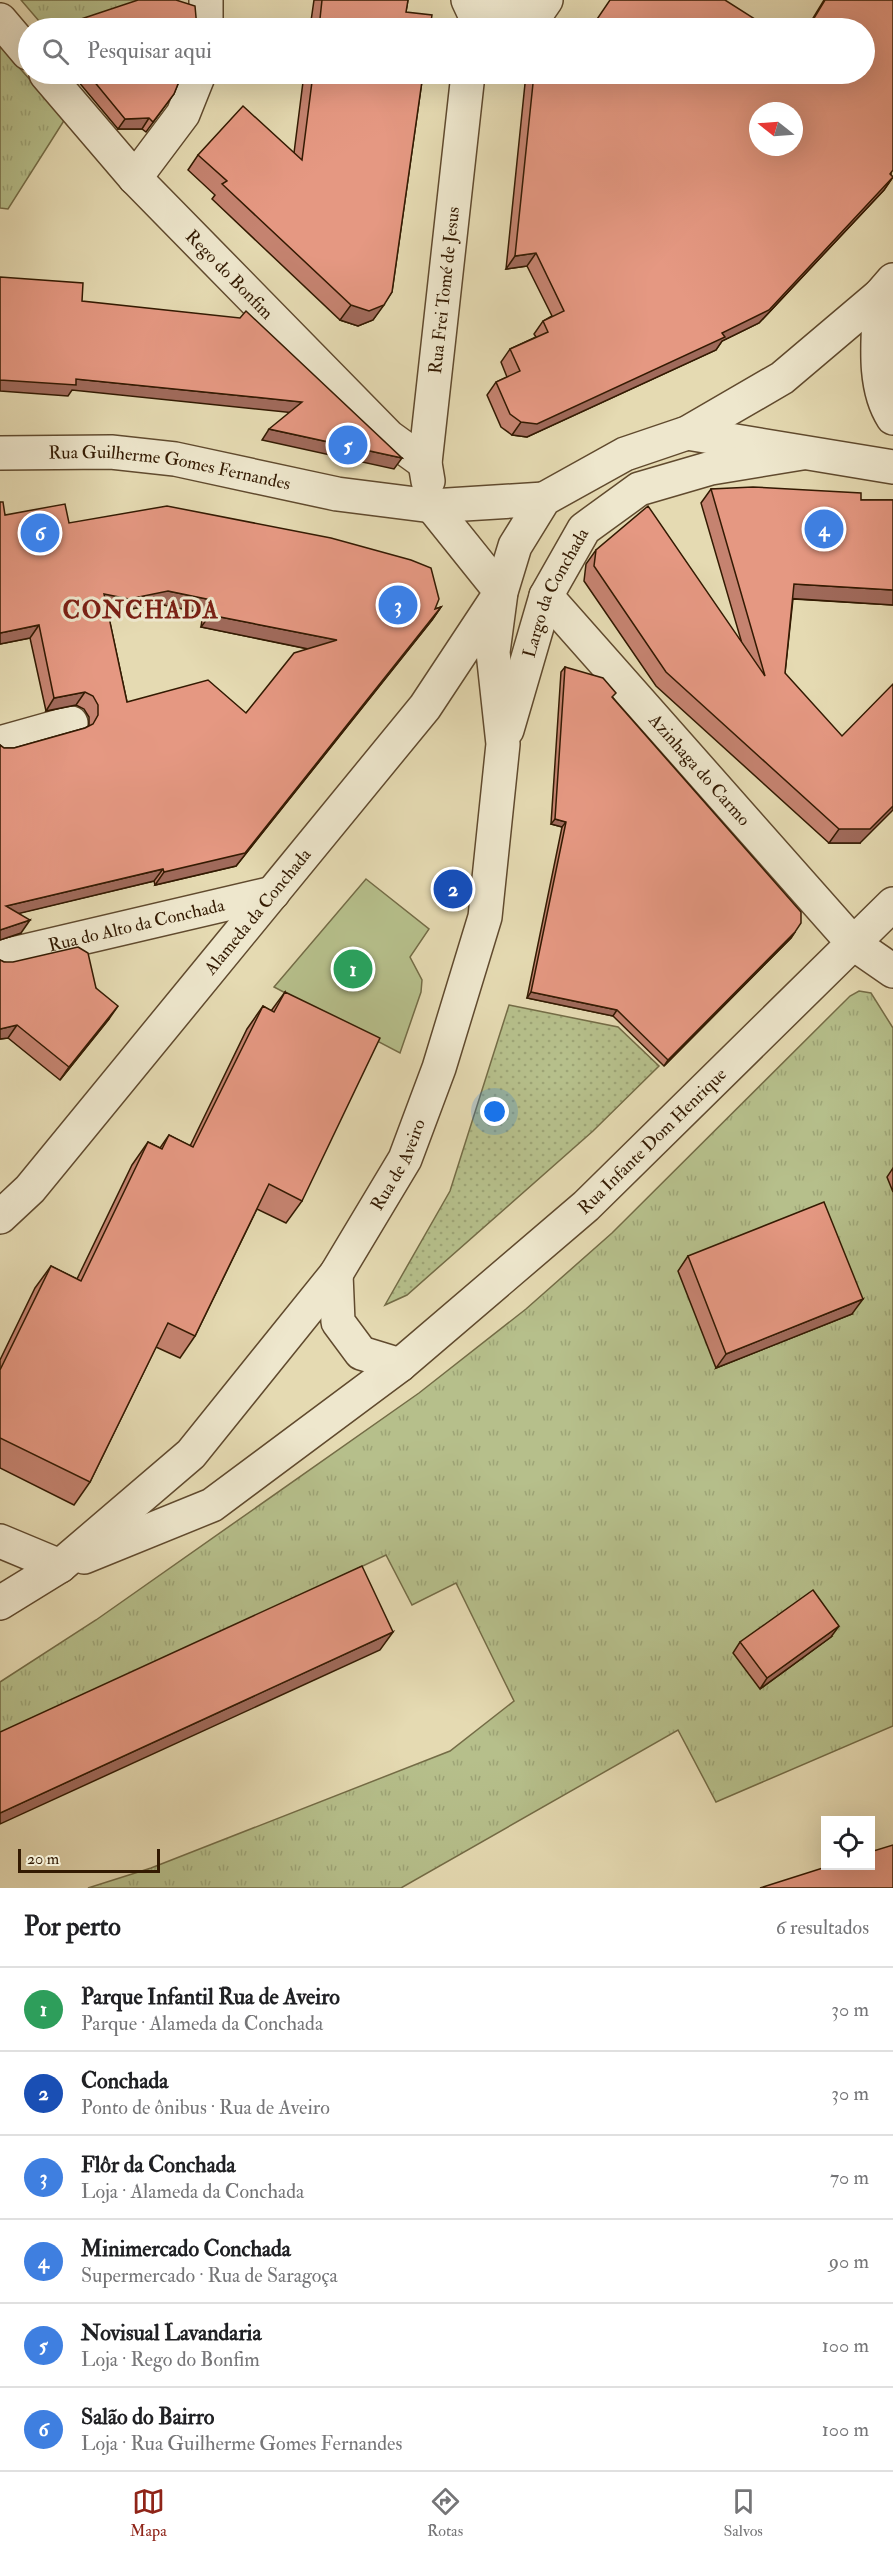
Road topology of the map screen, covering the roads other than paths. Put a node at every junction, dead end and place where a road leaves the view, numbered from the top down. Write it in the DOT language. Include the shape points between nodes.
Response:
graph roads {
  1 [pos="206,0"];
  2 [pos="546,0"];
  3 [pos="472,14"];
  4 [pos="206,18"];
  5 [pos="0,20"];
  6 [pos="18,41"];
  7 [pos="55,84"];
  8 [pos="195,84"];
  9 [pos="467,84"];
  10 [pos="135,178"];
  11 [pos="886,287"];
  12 [pos="893,418"];
  13 [pos="687,434"];
  14 [pos="0,453"];
  15 [pos="802,453"];
  16 [pos="425,463"];
  17 [pos="893,467"];
  18 [pos="336,494"];
  19 [pos="544,499"];
  20 [pos="432,506"];
  21 [pos="501,592"];
  22 [pos="546,596"];
  23 [pos="493,652"];
  24 [pos="71,723"];
  25 [pos="0,743"];
  26 [pos="503,744"];
  27 [pos="273,893"];
  28 [pos="893,904"];
  29 [pos="854,944"];
  30 [pos="0,957"];
  31 [pos="893,971"];
  32 [pos="0,1217"];
  33 [pos="336,1274"];
  34 [pos="400,1365"];
  35 [pos="0,1541"];
  36 [pos="60,1566"];
  37 [pos="0,1603"];
  1 -- 4 [label="street"];
  2 -- 3 [label="street" via="537,13"];
  5 -- 6 [label="street"];
  7 -- 10 [label="street, Rego do Bonfim"];
  8 -- 10 [label="street" via="183,114"];
  9 -- 16 [label="street, Rua Frei Tomé de Jesus"];
  10 -- 16 [label="street, Rego do Bonfim" via="389,437"];
  11 -- 12 [label="street" via="878,354 883,403"];
  11 -- 13 [label="street" via="782,378"];
  13 -- 15 [label="street"];
  13 -- 19 [label="street, Largo da Conchada" via="625,454"];
  14 -- 18 [label="street, Rua Guilherme Gomes Fernandes" via="111,453 175,459"];
  15 -- 17 [label="street"];
  15 -- 22 [label="street, Largo da Conchada" via="711,468 639,489 584,529"];
  16 -- 20 [label="street, Rua Frei Tomé de Jesus"];
  18 -- 20 [label="street, Largo da Conchada"];
  19 -- 20 [label="street, Largo da Conchada"];
  19 -- 21 [label="street, Largo da Conchada" via="515,546"];
  20 -- 21 [label="street"];
  21 -- 23 [label="street, Largo da Conchada"];
  21 -- 27 [label="street, Alameda da Conchada" via="425,707"];
  22 -- 26 [label="street, Largo da Conchada"];
  22 -- 29 [label="street, Azinhaga do Carmo"];
  23 -- 26 [label="street, Rua de Aveiro"];
  24 -- 25 [label="street"];
  26 -- 33 [label="street, Rua de Aveiro" via="485,917 439,1068 405,1159"];
  27 -- 30 [label="street, Rua do Alto da Conchada"];
  27 -- 32 [label="street, Alameda da Conchada" via="30,1189"];
  28 -- 29 [label="street, Rua Infante Dom Henrique"];
  29 -- 31 [label="street, Azinhaga do Carmo"];
  29 -- 34 [label="street, Rua Infante Dom Henrique" via="586,1206"];
  33 -- 34 [label="street" via="338,1322 361,1353"];
  33 -- 36 [label="street, Rua de Aveiro" via="191,1454"];
  34 -- 36 [label="street, Rua de Aveiro" via="212,1505"];
  35 -- 36 [label="street"];
  36 -- 37 [label="street, Rua de Aveiro"];
}
